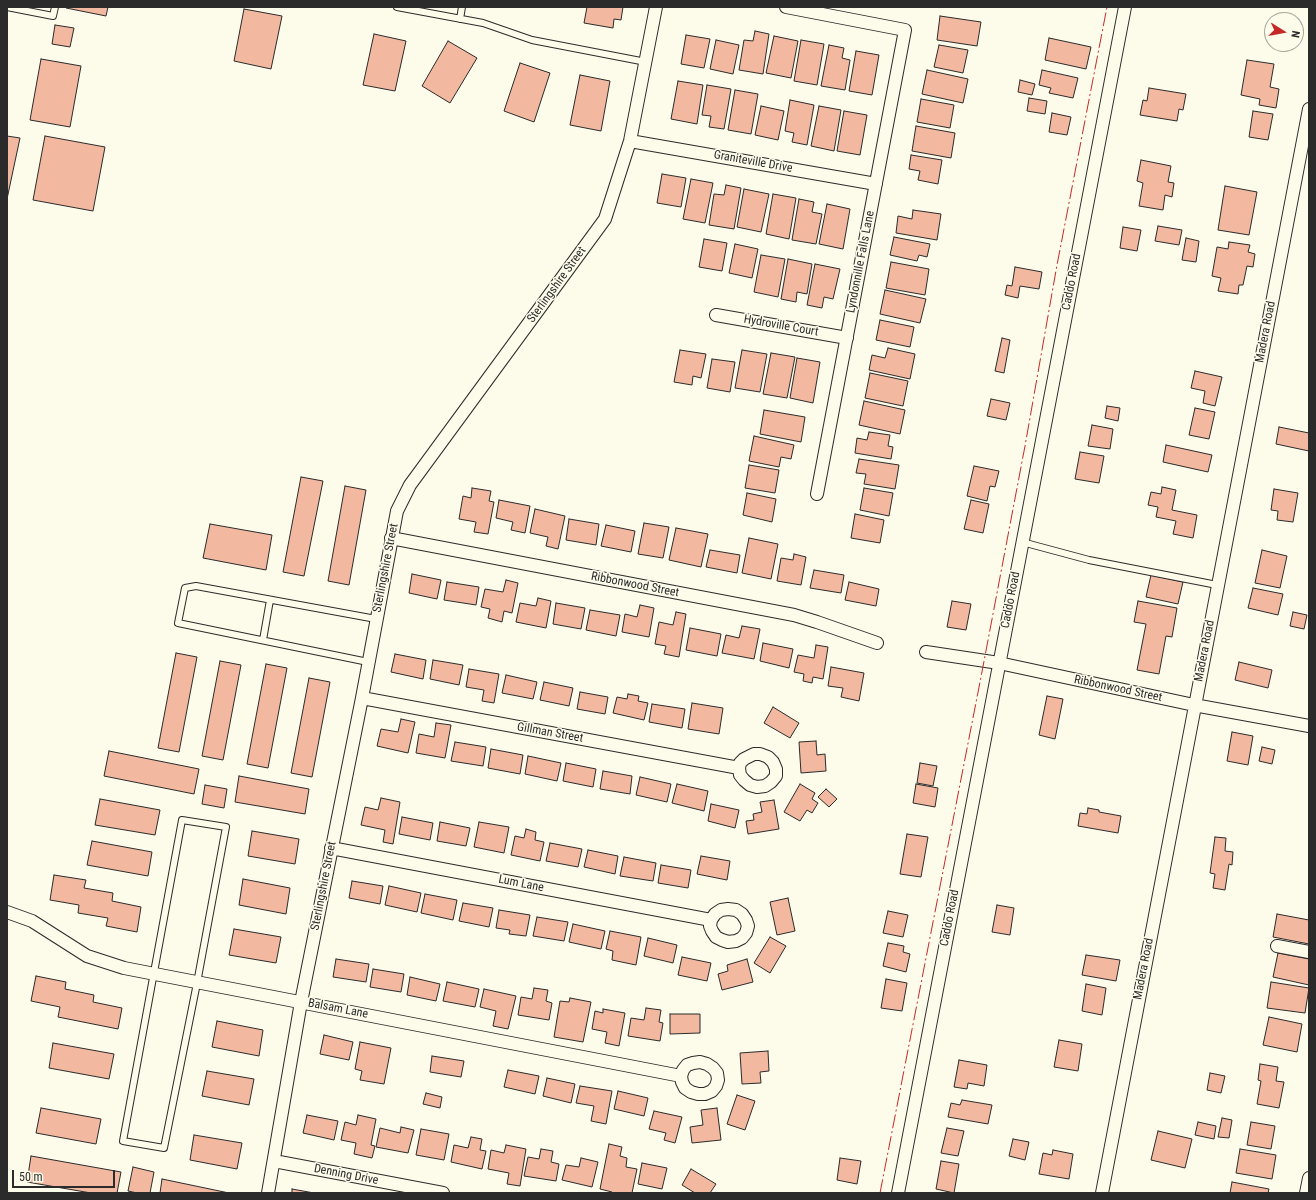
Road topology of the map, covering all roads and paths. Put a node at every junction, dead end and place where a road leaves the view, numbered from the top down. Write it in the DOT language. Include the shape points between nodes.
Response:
graph roads {
  1 [pos="55,7"];
  2 [pos="397,7"];
  3 [pos="462,7"];
  4 [pos="656,7"];
  5 [pos="786,7"];
  6 [pos="1125,7"];
  7 [pos="7,8"];
  8 [pos="18,8"];
  9 [pos="460,19"];
  10 [pos="646,62"];
  11 [pos="1309,109"];
  12 [pos="630,141"];
  13 [pos="876,184"];
  14 [pos="716,315"];
  15 [pos="847,338"];
  16 [pos="817,494"];
  17 [pos="391,538"];
  18 [pos="1022,542"];
  19 [pos="1217,585"];
  20 [pos="270,600"];
  21 [pos="376,619"];
  22 [pos="263,640"];
  23 [pos="877,643"];
  24 [pos="926,652"];
  25 [pos="368,662"];
  26 [pos="999,663"];
  27 [pos="362,698"];
  28 [pos="1194,705"];
  29 [pos="1309,726"];
  30 [pos="739,768"];
  31 [pos="331,848"];
  32 [pos="7,912"];
  33 [pos="711,920"];
  34 [pos="1277,946"];
  35 [pos="1309,952"];
  36 [pos="153,974"];
  37 [pos="197,983"];
  38 [pos="301,1002"];
  39 [pos="681,1076"];
  40 [pos="274,1161"];
  41 [pos="1309,1178"];
  42 [pos="268,1193"];
  43 [pos="443,1193"];
  44 [pos="898,1193"];
  45 [pos="1102,1193"];
  46 [pos="1306,1193"];
  1 -- 8 [label="lane" via="53,16"];
  2 -- 9 [label="lane"];
  3 -- 9 [label="lane"];
  4 -- 10 [label="street, Sterlingshire Street"];
  5 -- 13 [label="street, Lyndonnille Falls Lane" via="905,30"];
  6 -- 18 [label="street, Caddo Road"];
  7 -- 8 [label="lane"];
  9 -- 10 [label="lane" via="532,40"];
  10 -- 12 [label="street, Sterlingshire Street"];
  11 -- 19 [label="street, Madera Road"];
  12 -- 13 [label="street, Graniteville Drive"];
  12 -- 17 [label="street, Sterlingshire Street" via="605,219 410,486 397,511"];
  13 -- 15 [label="street, Lyndonnille Falls Lane"];
  14 -- 15 [label="street, Hydroville Court"];
  15 -- 16 [label="street, Lyndonnille Falls Lane"];
  17 -- 21 [label="street, Sterlingshire Street"];
  17 -- 23 [label="street, Ribbonwood Street" via="794,615"];
  18 -- 19 [label="lane" via="1089,560"];
  18 -- 26 [label="street, Caddo Road"];
  19 -- 28 [label="street, Madera Road"];
  20 -- 21 [label="lane"];
  20 -- 22 [label="lane"];
  20 -- 22 [label="lane" via="196,586 184,588 178,623"];
  21 -- 25 [label="street, Sterlingshire Street"];
  22 -- 25 [label="lane"];
  24 -- 26 [label="street, Ribbonwood Street"];
  25 -- 27 [label="street, Sterlingshire Street"];
  26 -- 28 [label="street, Ribbonwood Street"];
  26 -- 44 [label="street, Caddo Road"];
  27 -- 30 [label="street, Gillman Street"];
  27 -- 31 [label="street, Sterlingshire Street"];
  28 -- 29 [label="street, Ribbonwood Street"];
  28 -- 45 [label="street, Madera Road"];
  31 -- 33 [label="street, Lum Lane"];
  31 -- 38 [label="street, Sterlingshire Street"];
  32 -- 36 [label="street, Balsam Lane" via="32,921 87,956"];
  34 -- 35 [label="street"];
  36 -- 37 [label="street, Balsam Lane"];
  36 -- 37 [label="lane" via="182,820 226,827"];
  36 -- 37 [label="lane" via="123,1141 164,1148"];
  37 -- 38 [label="street, Balsam Lane"];
  38 -- 39 [label="street, Balsam Lane"];
  38 -- 40 [label="street, Sterlingshire Street"];
  40 -- 42 [label="street, Sterlingshire Street"];
  40 -- 43 [label="street, Denning Drive"];
  41 -- 46 [label="street"];
}
